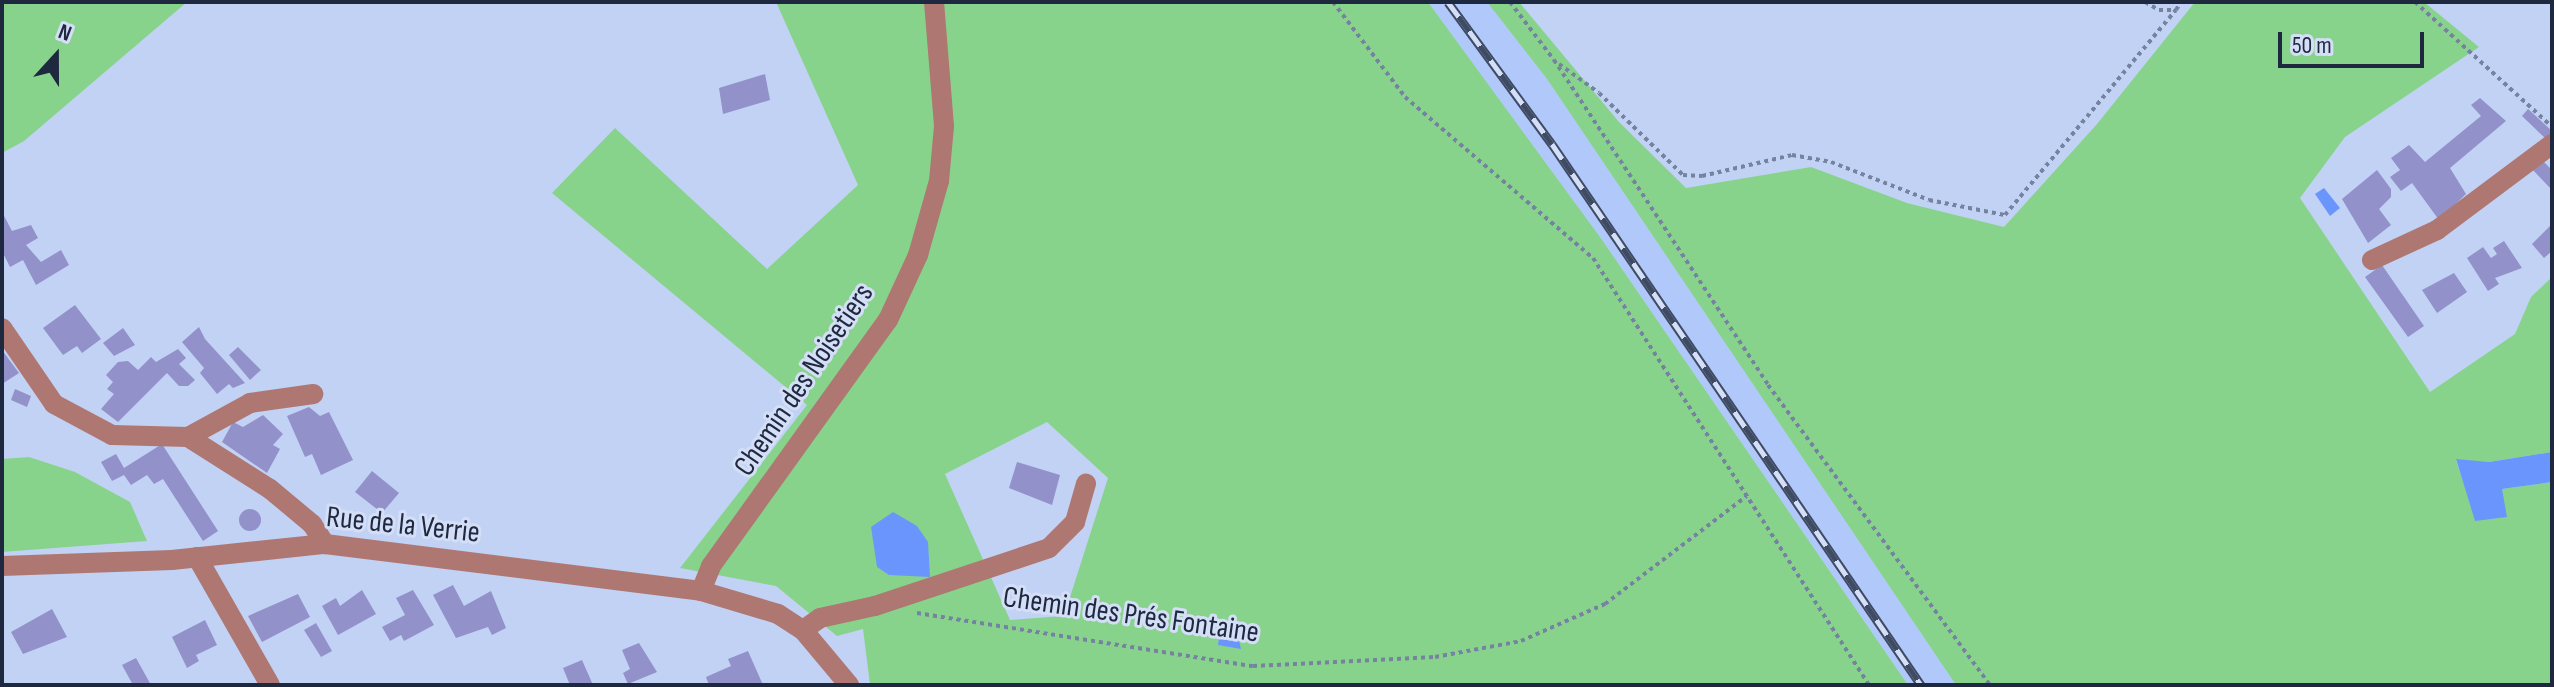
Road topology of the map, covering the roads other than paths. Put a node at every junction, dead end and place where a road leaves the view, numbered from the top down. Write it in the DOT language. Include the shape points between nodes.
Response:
graph roads {
  1 [pos="934,2"];
  2 [pos="2552,144"];
  3 [pos="2372,260"];
  4 [pos="2,328"];
  5 [pos="313,394"];
  6 [pos="188,437"];
  7 [pos="1086,484"];
  8 [pos="325,544"];
  9 [pos="197,557"];
  10 [pos="2,566"];
  11 [pos="701,591"];
  12 [pos="803,630"];
  13 [pos="270,685"];
  14 [pos="849,685"];
  1 -- 11 [label="street, Chemin des Noisetiers" via="944,126 939,181 918,255 888,320 711,566"];
  2 -- 3 [label="street" via="2437,230"];
  4 -- 6 [label="street" via="54,404 112,435"];
  5 -- 6 [label="street" via="250,403"];
  6 -- 8 [label="street" via="270,489 312,524"];
  7 -- 12 [label="street" via="1075,522 1049,548 875,606 820,618"];
  8 -- 9 [label="street, Rue de la Verrie"];
  8 -- 11 [label="street, Rue de la Verrie"];
  9 -- 10 [label="street, Rue de la Verrie"];
  9 -- 13 [label="street"];
  11 -- 12 [label="street, Rue de la Verrie" via="778,614"];
  12 -- 14 [label="street"];
}
